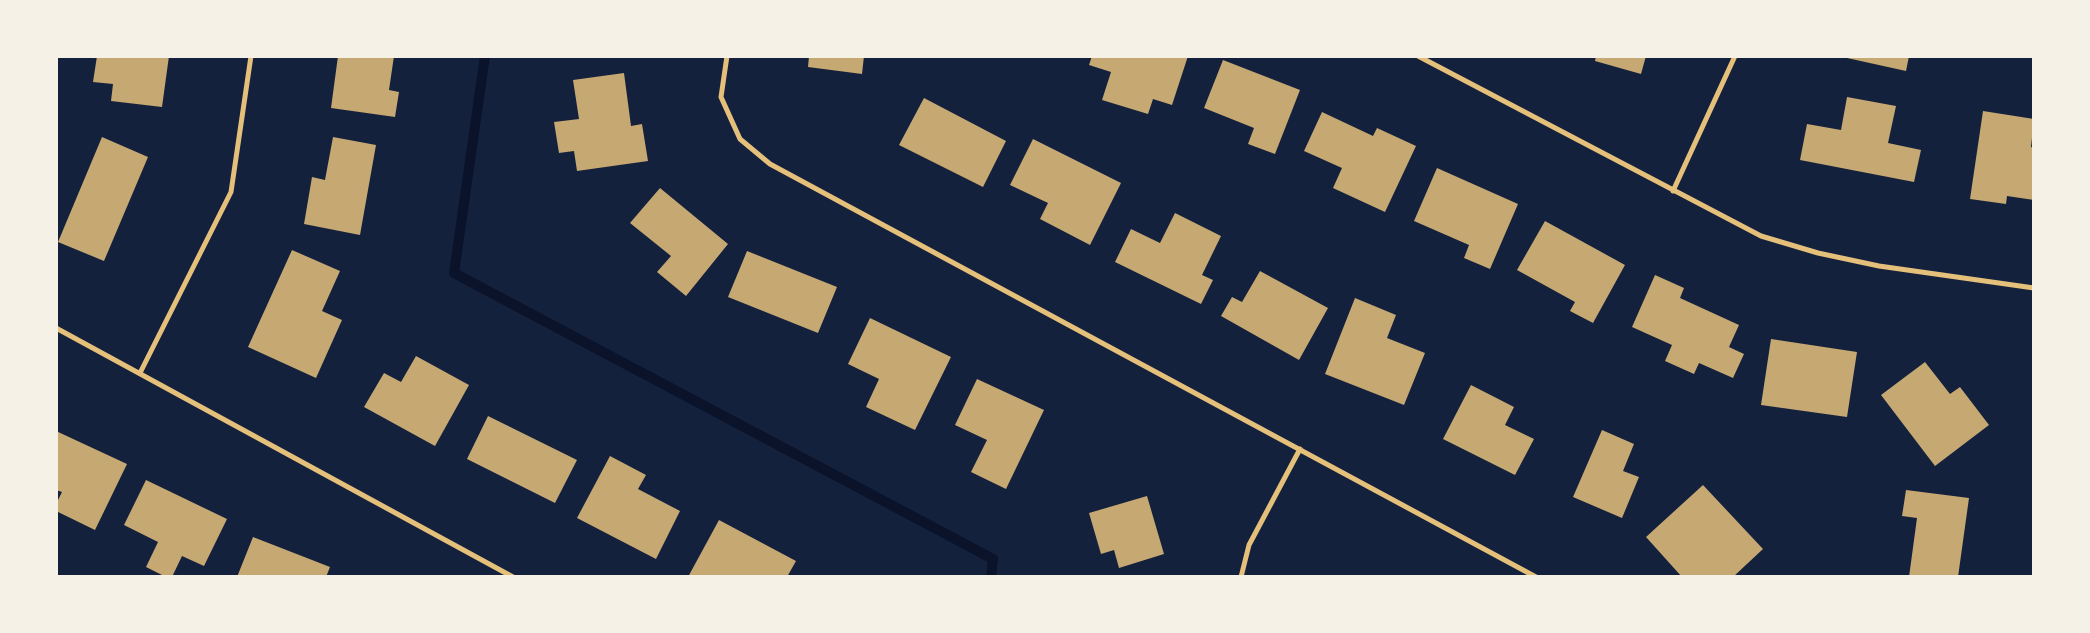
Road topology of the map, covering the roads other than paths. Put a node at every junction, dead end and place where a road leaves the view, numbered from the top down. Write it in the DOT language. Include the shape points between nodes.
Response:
graph roads {
  1 [pos="251,56"];
  2 [pos="727,56"];
  3 [pos="1418,56"];
  4 [pos="1735,56"];
  5 [pos="1673,191"];
  6 [pos="2034,288"];
  7 [pos="56,328"];
  8 [pos="140,373"];
  9 [pos="1300,449"];
  10 [pos="513,577"];
  11 [pos="1241,577"];
  12 [pos="1536,577"];
  1 -- 8 [label="street" via="231,192"];
  2 -- 9 [label="street" via="721,98 740,139 770,164"];
  3 -- 5 [label="street"];
  4 -- 5 [label="street"];
  5 -- 6 [label="street" via="1761,236 1818,253 1879,266"];
  7 -- 8 [label="street"];
  8 -- 10 [label="street"];
  9 -- 11 [label="street" via="1249,545"];
  9 -- 12 [label="street"];
}
